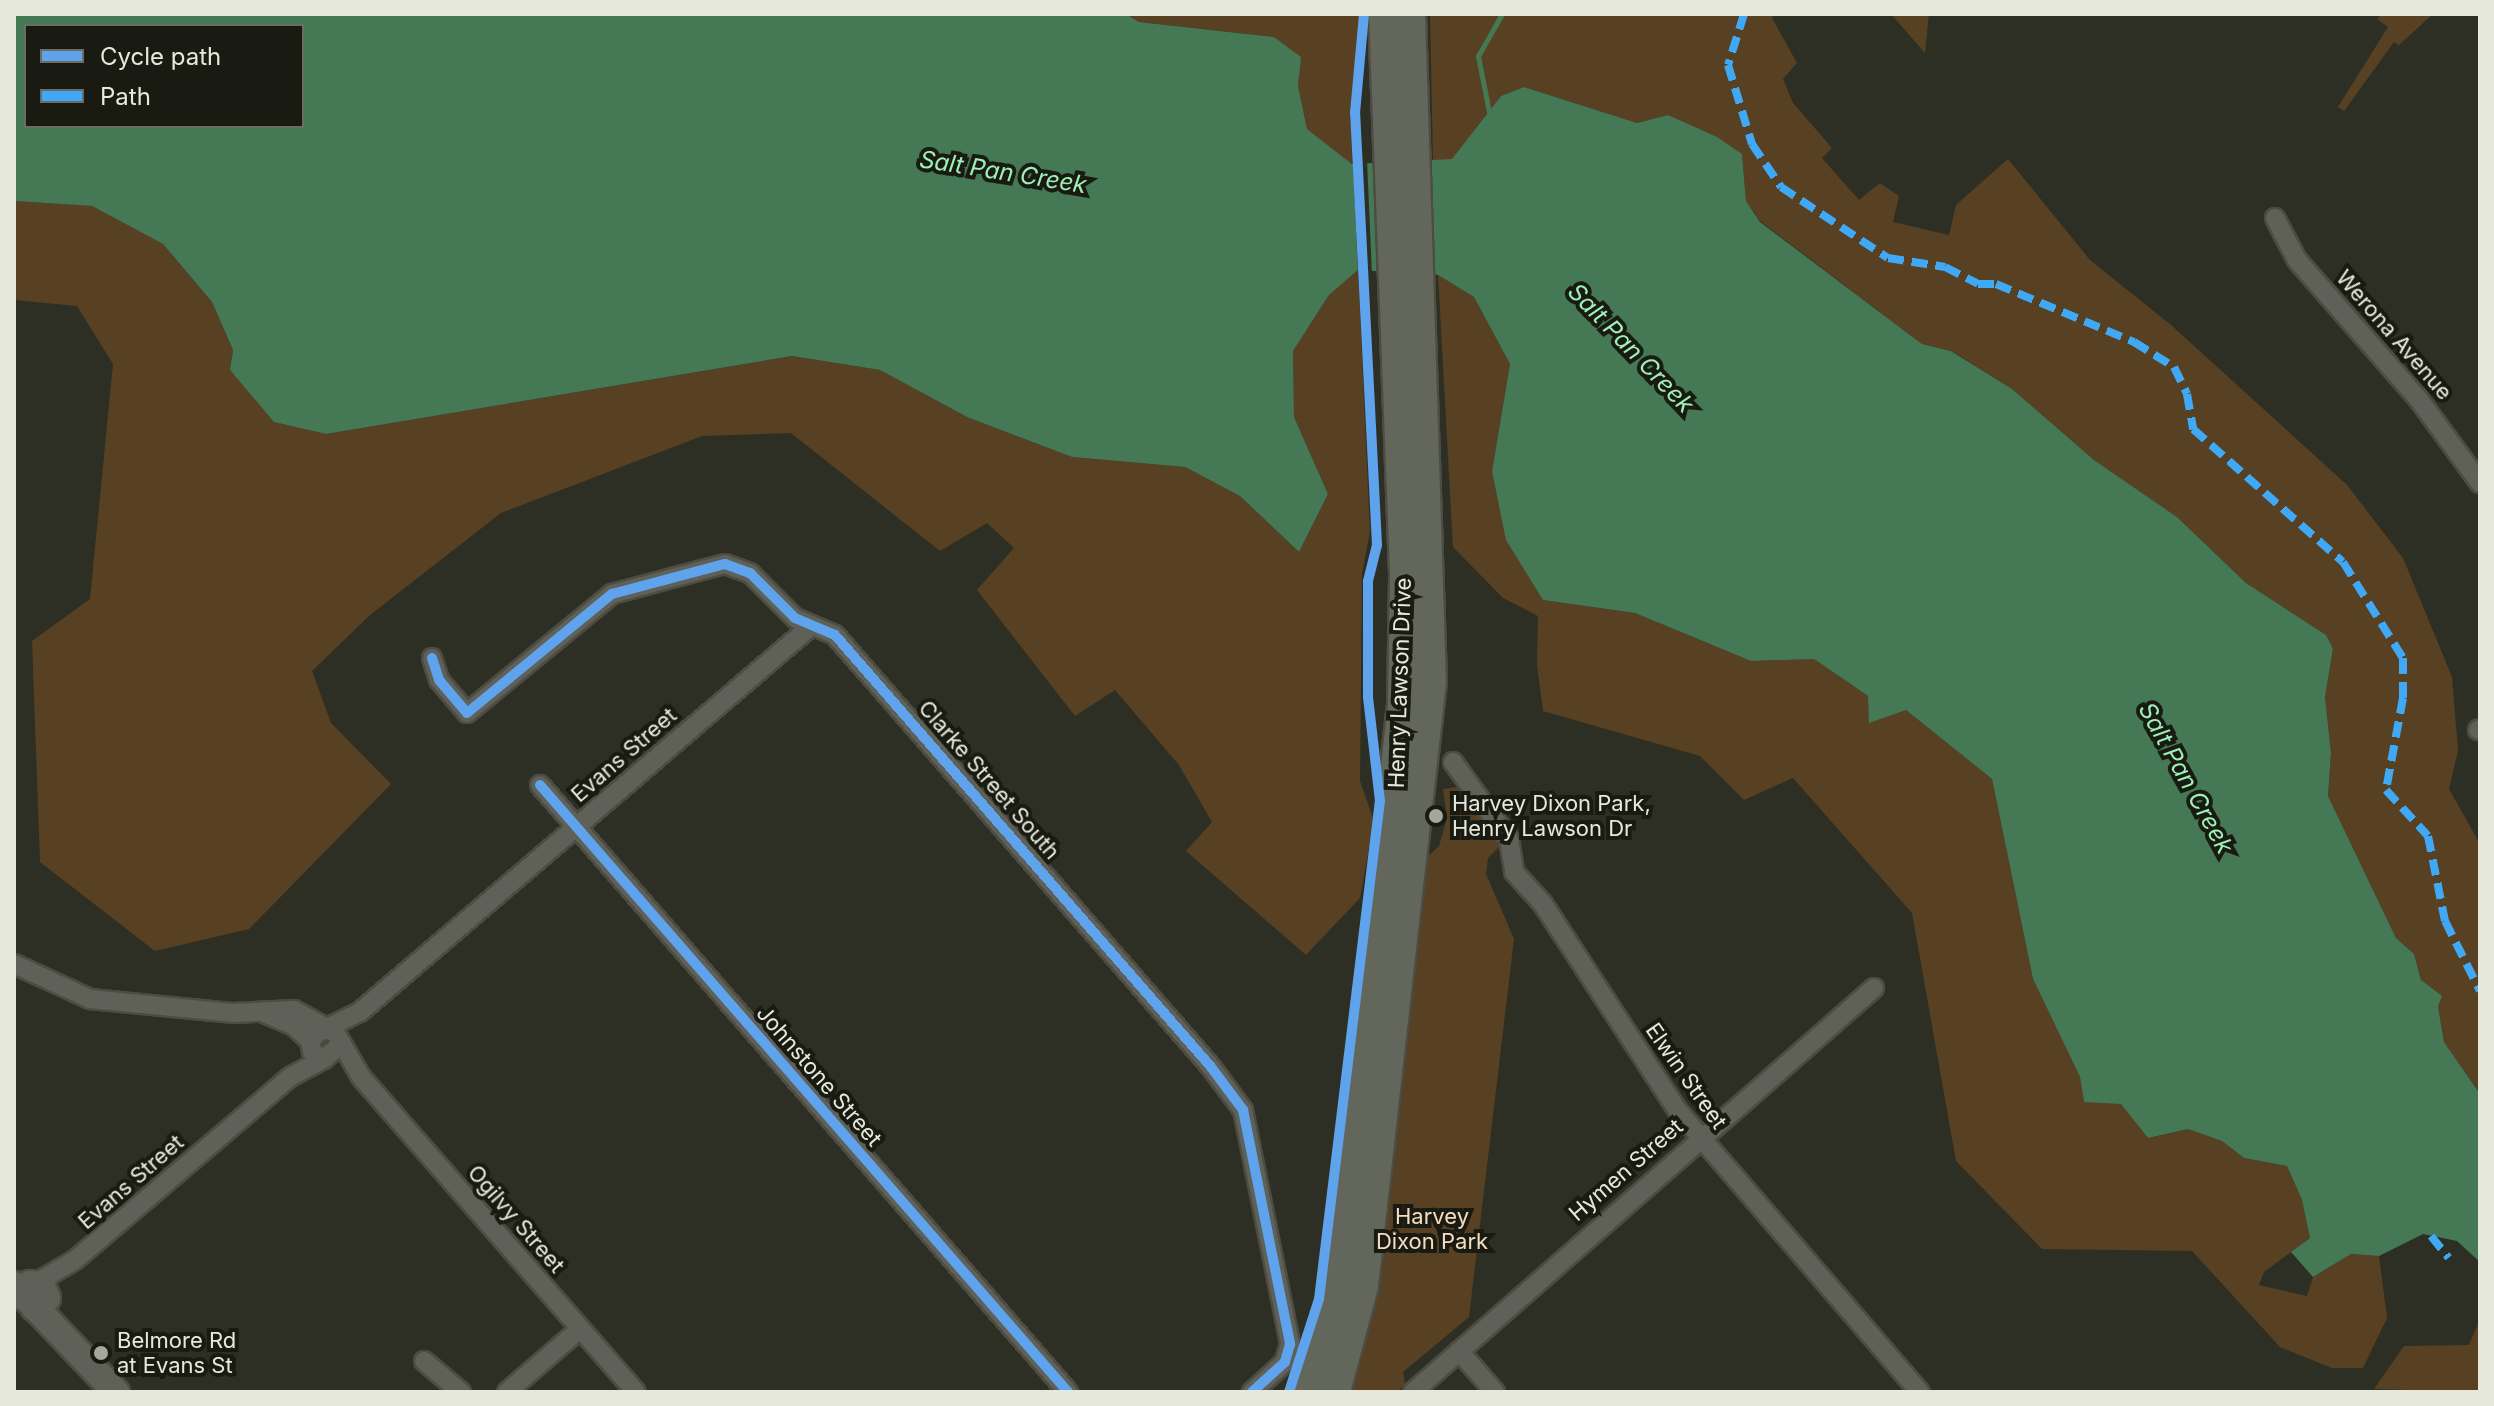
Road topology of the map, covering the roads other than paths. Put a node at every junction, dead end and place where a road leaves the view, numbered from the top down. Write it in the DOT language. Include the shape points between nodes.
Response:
graph roads {
  1 [pos="1384,14"];
  2 [pos="1410,14"];
  3 [pos="1398,113"];
  4 [pos="2275,218"];
  5 [pos="2479,479"];
  6 [pos="810,627"];
  7 [pos="432,658"];
  8 [pos="1453,762"];
  9 [pos="540,785"];
  10 [pos="576,827"];
  11 [pos="1396,901"];
  12 [pos="14,964"];
  13 [pos="1874,988"];
  14 [pos="360,1012"];
  15 [pos="264,1013"];
  16 [pos="326,1028"];
  17 [pos="310,1043"];
  18 [pos="333,1051"];
  19 [pos="290,1077"];
  20 [pos="1699,1138"];
  21 [pos="31,1290"];
  22 [pos="580,1329"];
  23 [pos="1459,1351"];
  24 [pos="424,1361"];
  25 [pos="116,1392"];
  26 [pos="461,1392"];
  27 [pos="507,1392"];
  28 [pos="636,1392"];
  29 [pos="1068,1392"];
  30 [pos="1252,1392"];
  31 [pos="1305,1392"];
  32 [pos="1335,1392"];
  33 [pos="1413,1392"];
  34 [pos="1495,1392"];
  35 [pos="1920,1392"];
  1 -- 3 [label="main road, Henry Lawson Drive"];
  2 -- 3 [label="main road, Henry Lawson Drive"];
  3 -- 11 [label="main road, Henry Lawson Drive" via="1416,529"];
  4 -- 5 [label="street, Werona Avenue" via="2297,260 2420,401"];
  6 -- 7 [label="street, Clarke Street South" via="750,573 725,564 612,594 467,713 439,680"];
  6 -- 10 [label="street, Evans Street"];
  6 -- 30 [label="street, Clarke Street South" via="826,630 843,643 1235,1096 1251,1137 1290,1344 1285,1362"];
  8 -- 20 [label="street, Elwin Street" via="1509,839 1514,872 1535,892"];
  9 -- 10 [label="street, Johnstone Street"];
  10 -- 14 [label="street, Evans Street"];
  10 -- 29 [label="street, Johnstone Street"];
  11 -- 31 [label="main road, Henry Lawson Drive" via="1338,1277 1327,1332"];
  11 -- 32 [label="main road, Henry Lawson Drive" via="1363,1286"];
  12 -- 15 [label="street" via="90,999"];
  13 -- 20 [label="street, Hymen Street"];
  14 -- 16 [label="street, Evans Street"];
  14 -- 18 [label="street, Evans Street"];
  15 -- 16 [label="street" via="294,1010"];
  15 -- 17 [label="street" via="294,1026"];
  16 -- 17 [label="street, Evans Street"];
  16 -- 18 [label="street"];
  17 -- 18 [label="street"];
  17 -- 19 [label="street, Evans Street"];
  18 -- 19 [label="street, Evans Street"];
  18 -- 22 [label="street, Ogilvy Street"];
  19 -- 21 [label="street, Evans Street" via="75,1260"];
  20 -- 23 [label="street, Hymen Street"];
  20 -- 35 [label="street, Elwin Street"];
  21 -- 25 [label="street"];
  22 -- 27 [label="street"];
  22 -- 28 [label="street, Ogilvy Street"];
  23 -- 33 [label="street, Hymen Street"];
  23 -- 34 [label="street"];
  24 -- 26 [label="street"];
}
